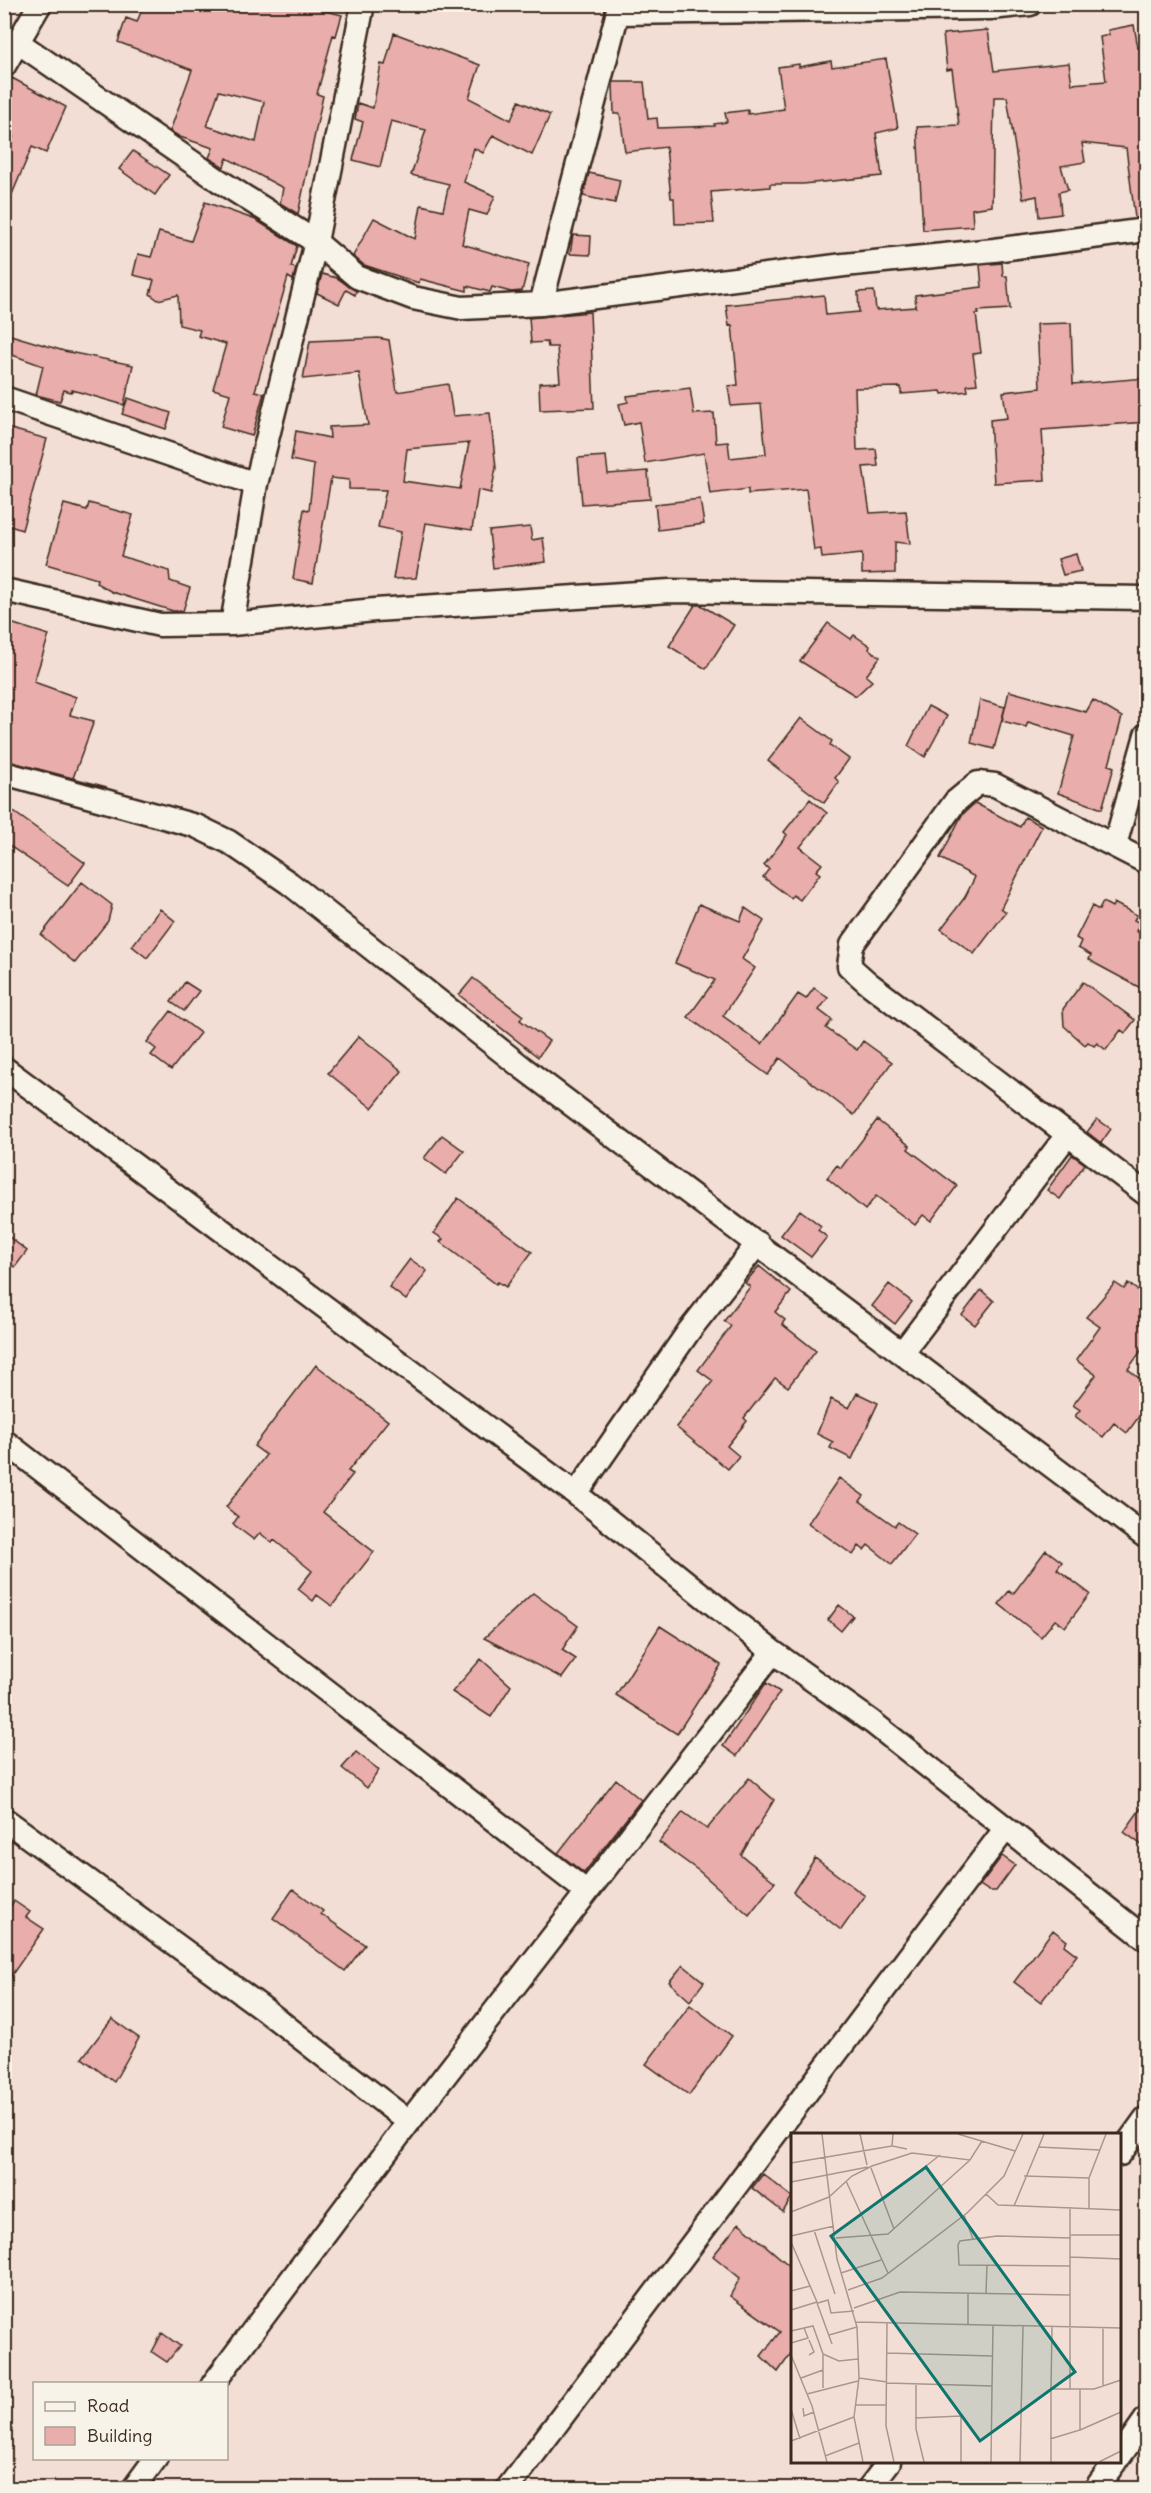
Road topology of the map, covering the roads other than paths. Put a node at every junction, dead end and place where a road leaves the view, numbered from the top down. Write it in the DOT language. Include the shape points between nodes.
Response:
graph roads {
  1 [pos="40,4"];
  2 [pos="363,4"];
  3 [pos="1030,4"];
  4 [pos="618,9"];
  5 [pos="20,43"];
  6 [pos="4,66"];
  7 [pos="1146,230"];
  8 [pos="316,242"];
  9 [pos="541,304"];
  10 [pos="4,398"];
  11 [pos="256,483"];
  12 [pos="4,590"];
  13 [pos="1146,598"];
  14 [pos="232,624"];
  15 [pos="1146,735"];
  16 [pos="4,773"];
  17 [pos="1115,845"];
  18 [pos="1146,862"];
  19 [pos="4,1068"];
  20 [pos="1068,1134"];
  21 [pos="1146,1194"];
  22 [pos="758,1243"];
  23 [pos="902,1353"];
  24 [pos="4,1441"];
  25 [pos="576,1494"];
  26 [pos="1146,1537"];
  27 [pos="773,1653"];
  28 [pos="4,1819"];
  29 [pos="1006,1828"];
  30 [pos="587,1892"];
  31 [pos="1146,1939"];
  32 [pos="1146,2118"];
  33 [pos="409,2122"];
  34 [pos="1121,2151"];
  35 [pos="214,2382"];
  36 [pos="1146,2419"];
  37 [pos="1121,2453"];
  38 [pos="155,2460"];
  39 [pos="888,2463"];
  40 [pos="1114,2463"];
  41 [pos="134,2488"];
  42 [pos="508,2488"];
  43 [pos="869,2488"];
  44 [pos="1096,2488"];
  1 -- 5 [label="street"];
  2 -- 8 [label="street"];
  3 -- 4 [label="street" via="991,8"];
  4 -- 9 [label="street"];
  5 -- 6 [label="street"];
  5 -- 8 [label="street" via="218,180"];
  7 -- 9 [label="street"];
  8 -- 9 [label="street" via="357,277 413,298 462,308"];
  8 -- 11 [label="street"];
  10 -- 11 [label="street"];
  11 -- 14 [label="street"];
  12 -- 14 [label="street" via="160,625"];
  13 -- 14 [label="street" via="670,591 375,610"];
  15 -- 17 [label="street"];
  16 -- 22 [label="street" via="196,826 229,842 289,883 523,1068"];
  17 -- 18 [label="street"];
  17 -- 20 [label="street" via="995,785 978,783 955,802 852,945 849,966 868,983"];
  19 -- 25 [label="street"];
  20 -- 21 [label="street"];
  20 -- 23 [label="street"];
  22 -- 23 [label="street"];
  22 -- 25 [label="street" via="689,1331"];
  23 -- 26 [label="street"];
  24 -- 30 [label="street"];
  25 -- 27 [label="street"];
  27 -- 29 [label="street" via="872,1722"];
  27 -- 30 [label="street"];
  28 -- 33 [label="street" via="261,2007"];
  29 -- 31 [label="street"];
  29 -- 42 [label="street"];
  30 -- 33 [label="street"];
  32 -- 34 [label="street"];
  33 -- 35 [label="street"];
  36 -- 37 [label="street"];
  38 -- 41 [label="street"];
  39 -- 43 [label="street"];
  40 -- 44 [label="street"];
}
